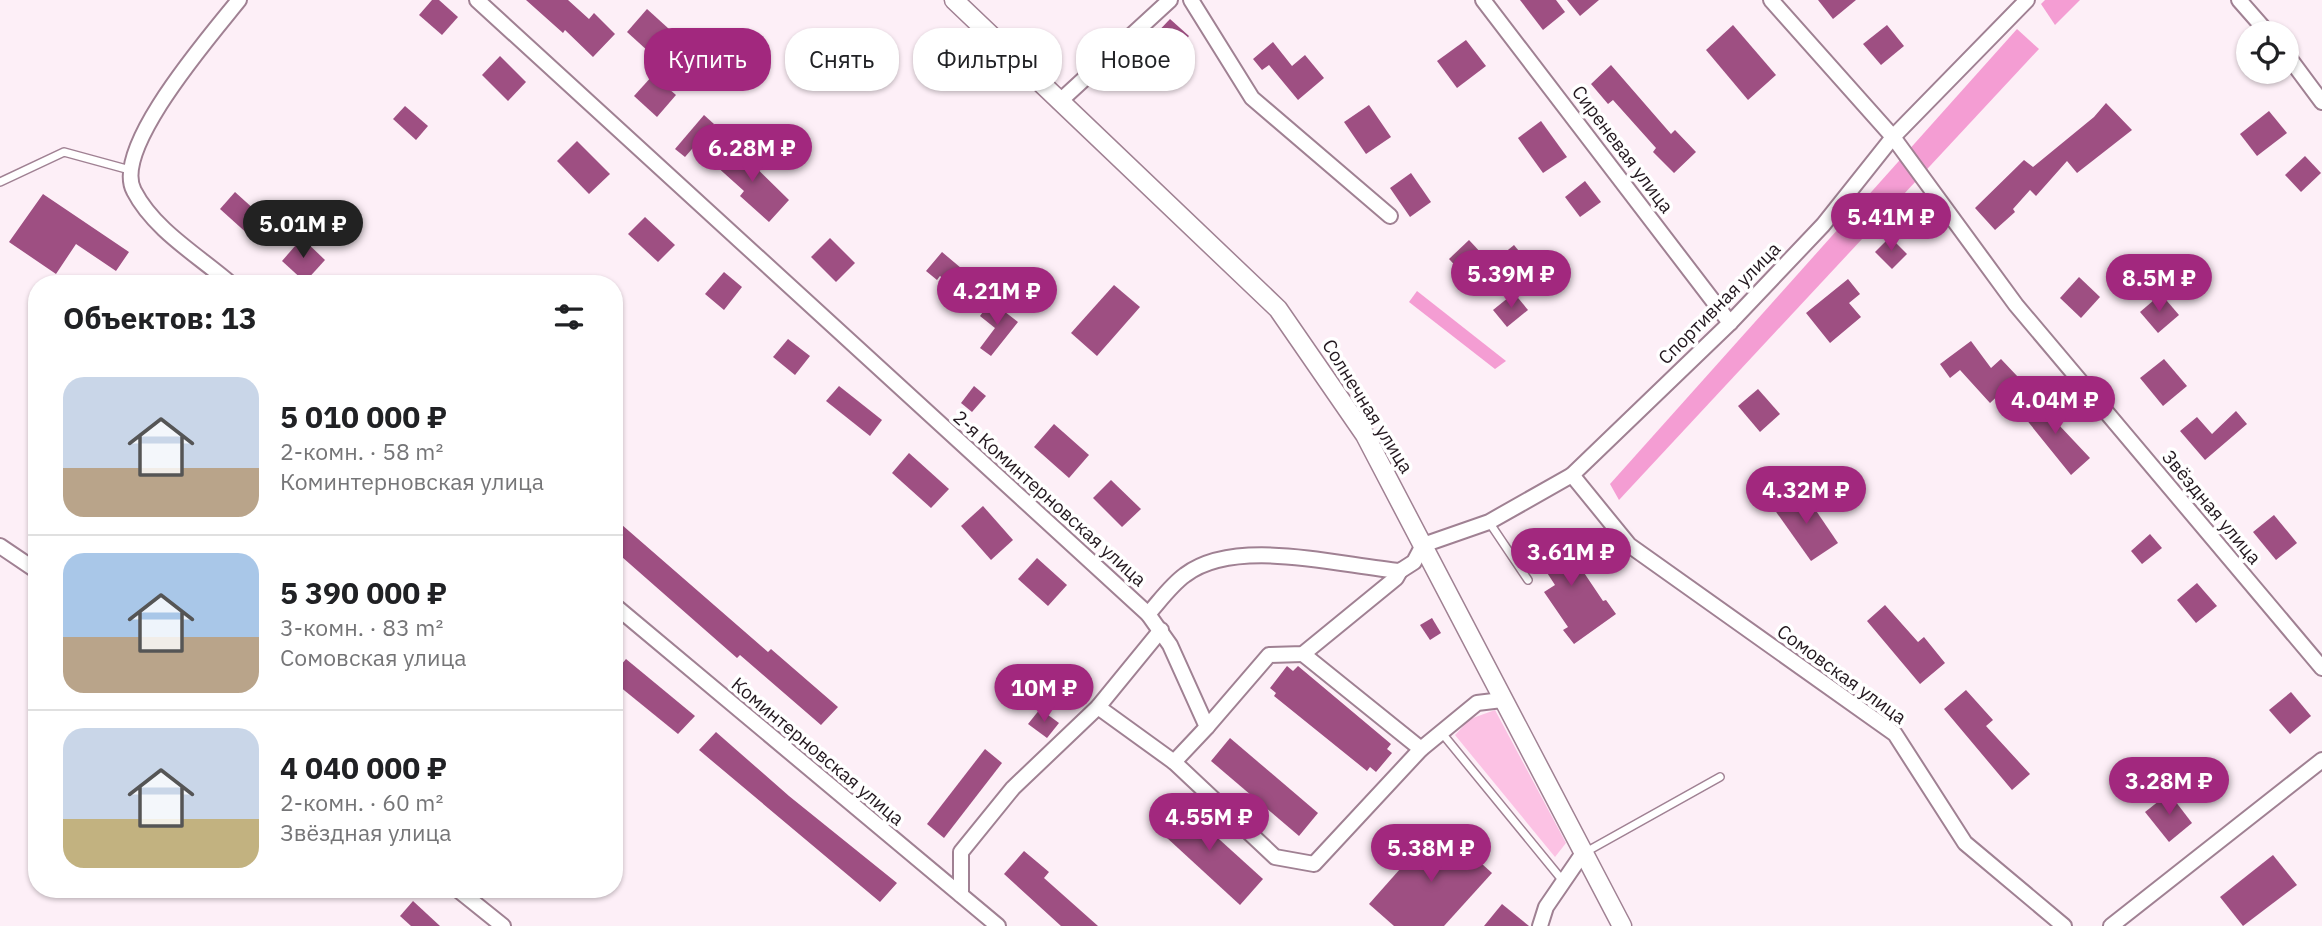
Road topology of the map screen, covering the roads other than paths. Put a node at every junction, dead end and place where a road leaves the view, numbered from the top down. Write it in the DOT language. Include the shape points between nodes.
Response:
graph roads {
  1 [pos="239,0"];
  2 [pos="477,0"];
  3 [pos="954,0"];
  4 [pos="1170,0"];
  5 [pos="1191,0"];
  6 [pos="1482,0"];
  7 [pos="1771,0"];
  8 [pos="2028,0"];
  9 [pos="2239,0"];
  10 [pos="2257,21"];
  11 [pos="2299,71"];
  12 [pos="1059,102"];
  13 [pos="2322,102"];
  14 [pos="1893,137"];
  15 [pos="130,170"];
  16 [pos="0,182"];
  17 [pos="1390,216"];
  18 [pos="220,275"];
  19 [pos="1730,323"];
  20 [pos="1573,475"];
  21 [pos="1489,522"];
  22 [pos="1423,545"];
  23 [pos="0,546"];
  24 [pos="28,565"];
  25 [pos="1401,570"];
  26 [pos="1528,580"];
  27 [pos="623,613"];
  28 [pos="1148,614"];
  29 [pos="1161,630"];
  30 [pos="1303,654"];
  31 [pos="2322,668"];
  32 [pos="1502,700"];
  33 [pos="1098,707"];
  34 [pos="1207,727"];
  35 [pos="1440,732"];
  36 [pos="1421,749"];
  37 [pos="2322,760"];
  38 [pos="1174,762"];
  39 [pos="1720,777"];
  40 [pos="1583,853"];
  41 [pos="1563,881"];
  42 [pos="961,895"];
  43 [pos="468,898"];
  44 [pos="503,926"];
  45 [pos="998,926"];
  46 [pos="1540,926"];
  47 [pos="1622,926"];
  48 [pos="2064,926"];
  49 [pos="2111,926"];
  1 -- 15 [label="street" via="142,131"];
  2 -- 28 [label="street, 2-я Коминтерновская улица"];
  3 -- 12 [label="street, Солнечная улица"];
  4 -- 12 [label="street"];
  5 -- 17 [label="street" via="1252,97"];
  6 -- 19 [label="street, Сиреневая улица"];
  7 -- 14 [label="street, Звёздная улица"];
  8 -- 14 [label="street, Спортивная улица"];
  9 -- 10 [label="street"];
  11 -- 13 [label="street"];
  12 -- 22 [label="street, Солнечная улица" via="1278,309 1365,435"];
  14 -- 19 [label="street, Спортивная улица" via="1823,225"];
  14 -- 31 [label="street, Звёздная улица" via="2016,305"];
  15 -- 16 [label="lane" via="64,152"];
  15 -- 18 [label="street" via="132,190 153,218"];
  19 -- 20 [label="street, Спортивная улица"];
  20 -- 21 [label="street, Спортивная улица"];
  20 -- 48 [label="street, Сомовская улица" via="1629,545 1895,734 1965,843"];
  21 -- 22 [label="street, Спортивная улица"];
  21 -- 26 [label="lane"];
  22 -- 25 [label="street" via="1414,562"];
  22 -- 32 [label="street, Солнечная улица"];
  23 -- 24 [label="street"];
  25 -- 28 [label="street" via="1288,557 1220,558 1185,575"];
  25 -- 30 [label="street"];
  27 -- 42 [label="street, Коминтерновская улица"];
  28 -- 29 [label="street, 2-я Коминтерновская улица"];
  29 -- 33 [label="street"];
  29 -- 34 [label="street, 2-я Коминтерновская улица"];
  30 -- 34 [label="street" via="1269,654"];
  30 -- 36 [label="street"];
  32 -- 35 [label="street" via="1477,703"];
  32 -- 40 [label="street, Солнечная улица"];
  33 -- 38 [label="street"];
  33 -- 42 [label="street" via="1013,788 961,852"];
  34 -- 38 [label="street"];
  35 -- 36 [label="street"];
  35 -- 41 [label="lane"];
  36 -- 38 [label="street" via="1314,864 1275,857"];
  37 -- 49 [label="street"];
  39 -- 40 [label="lane"];
  40 -- 41 [label="street"];
  40 -- 47 [label="street, Солнечная улица"];
  41 -- 46 [label="street"];
  42 -- 45 [label="street, Коминтерновская улица"];
  43 -- 44 [label="street"];
}
